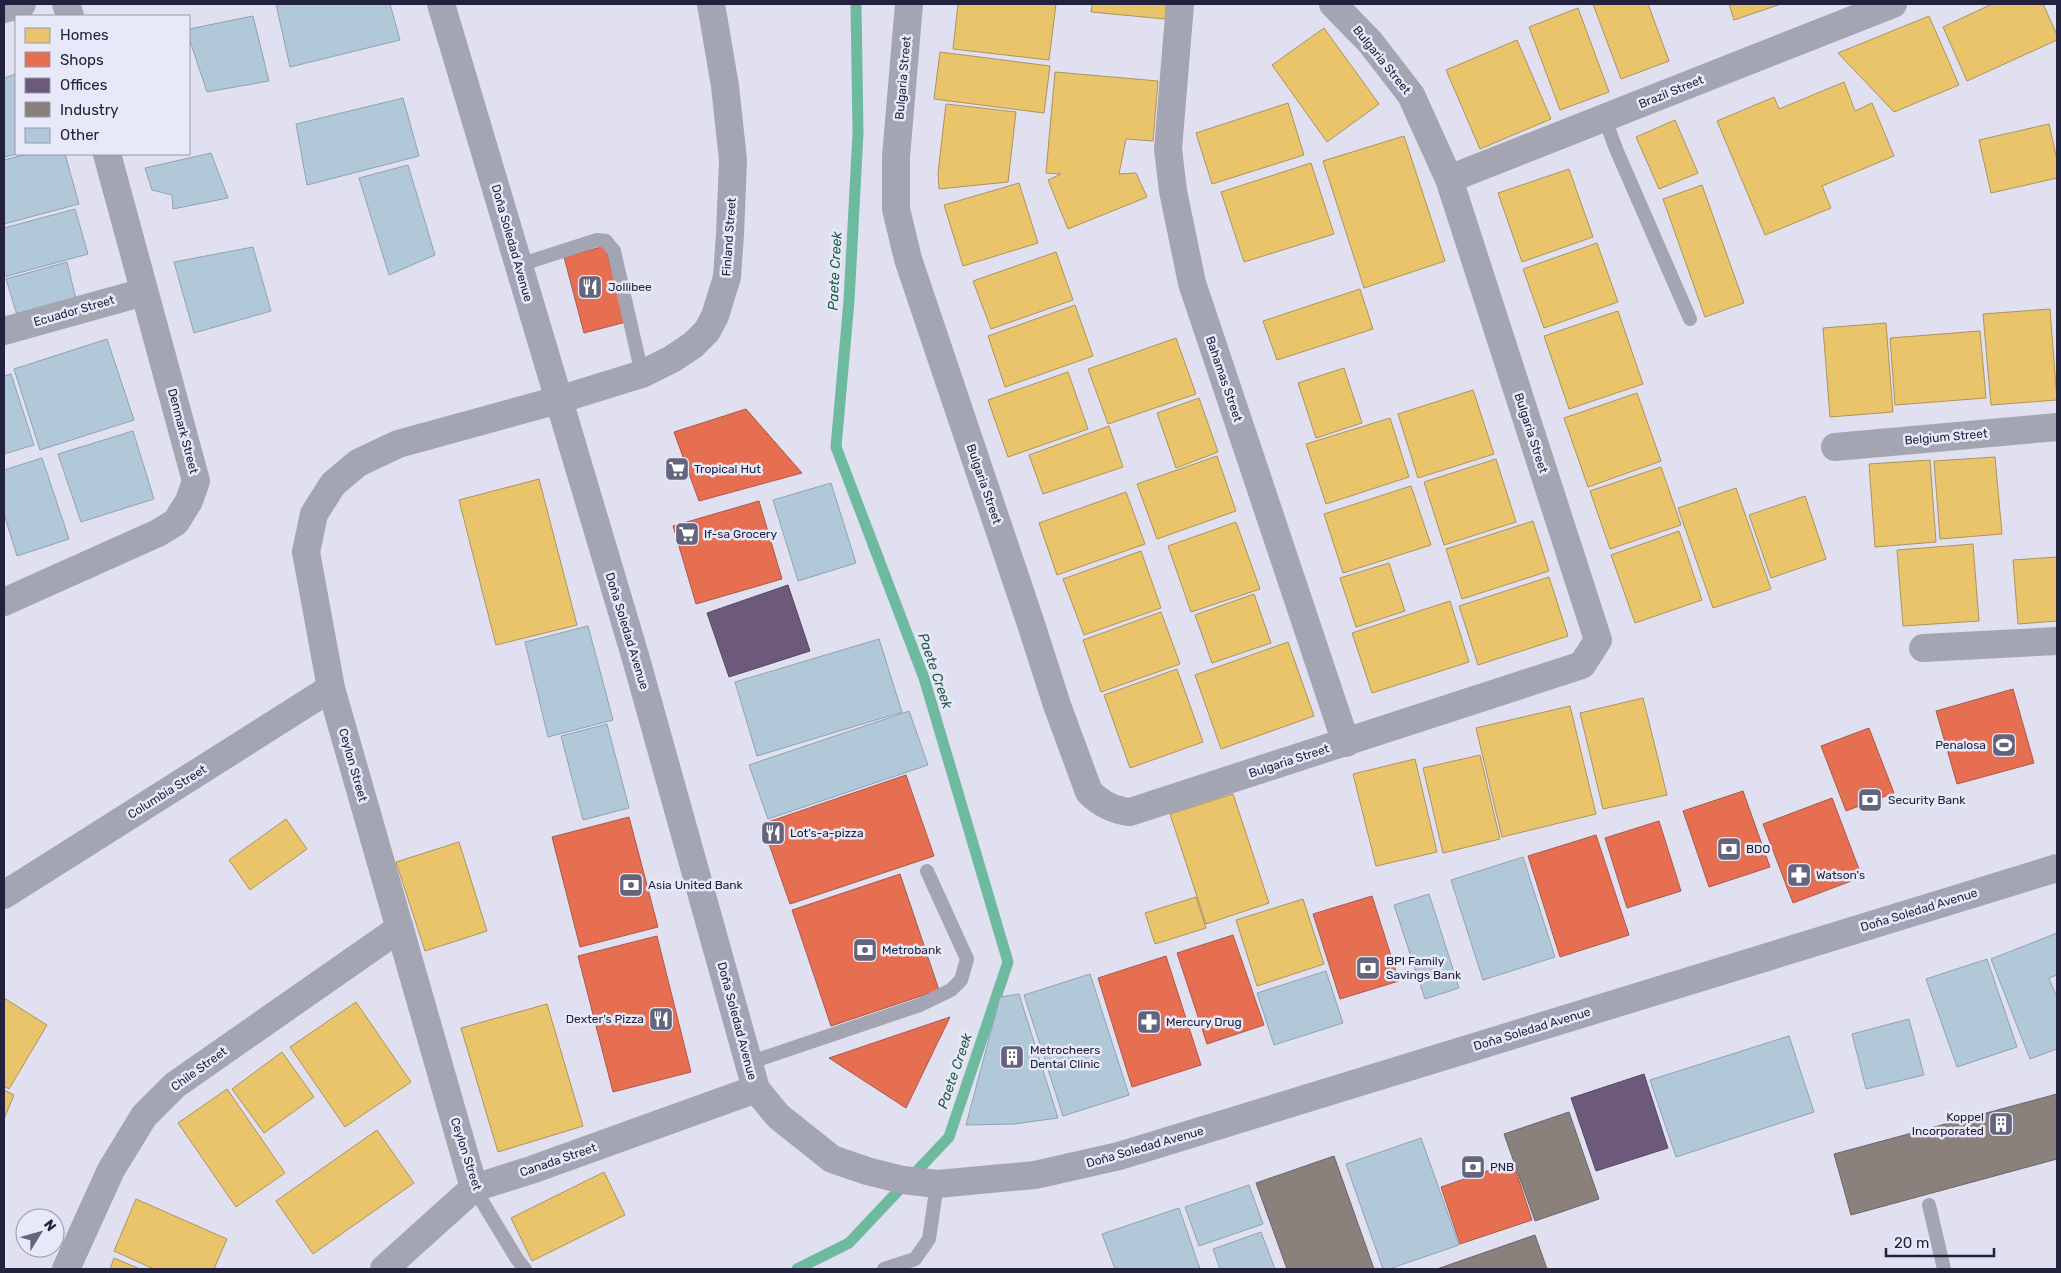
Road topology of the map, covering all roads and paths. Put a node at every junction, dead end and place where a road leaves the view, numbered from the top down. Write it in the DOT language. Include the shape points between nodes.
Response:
graph roads {
  1 [pos="22,4"];
  2 [pos="441,4"];
  3 [pos="711,4"];
  4 [pos="910,4"];
  5 [pos="1180,4"];
  6 [pos="1333,4"];
  7 [pos="1893,4"];
  8 [pos="4,9"];
  9 [pos="1604,118"];
  10 [pos="107,155"];
  11 [pos="1449,179"];
  12 [pos="518,265"];
  13 [pos="144,292"];
  14 [pos="1690,319"];
  15 [pos="4,331"];
  16 [pos="642,374"];
  17 [pos="558,400"];
  18 [pos="2057,427"];
  19 [pos="1835,447"];
  20 [pos="4,602"];
  21 [pos="2057,641"];
  22 [pos="1923,648"];
  23 [pos="331,688"];
  24 [pos="1346,743"];
  25 [pos="2057,868"];
  26 [pos="927,871"];
  27 [pos="4,895"];
  28 [pos="400,928"];
  29 [pos="748,1063"];
  30 [pos="756,1089"];
  31 [pos="932,1183"];
  32 [pos="474,1188"];
  33 [pos="1929,1205"];
  34 [pos="66,1269"];
  35 [pos="384,1269"];
  36 [pos="525,1269"];
  37 [pos="884,1269"];
  38 [pos="1944,1269"];
  1 -- 8 [label="street"];
  2 -- 12 [label="main road, Doña Soledad Avenue"];
  3 -- 16 [label="street, Finland Street" via="726,86 732,160 727,277 707,331 672,359"];
  4 -- 24 [label="street, Bulgaria Street" via="896,157 896,209 908,259 1089,792 1107,806 1130,812"];
  5 -- 24 [label="street, Bahamas Street" via="1168,149 1192,283"];
  6 -- 11 [label="street, Bulgaria Street" via="1370,42 1411,95"];
  7 -- 9 [label="street, Brazil Street"];
  9 -- 11 [label="street, Brazil Street"];
  9 -- 14 [label="lane"];
  10 -- 13 [label="street, Denmark Street"];
  11 -- 24 [label="street, Bulgaria Street" via="1598,640 1582,665"];
  12 -- 16 [label="lane" via="597,240 606,242 614,251"];
  12 -- 17 [label="main road, Doña Soledad Avenue"];
  13 -- 15 [label="street, Ecuador Street"];
  13 -- 20 [label="street, Denmark Street" via="196,481 189,502 176,522 158,533"];
  16 -- 17 [label="street, Finland Street"];
  17 -- 23 [label="street, Ceylon Street" via="398,444 358,462 333,484 314,514 306,552"];
  17 -- 29 [label="main road, Doña Soledad Avenue" via="636,659"];
  18 -- 19 [label="street, Belgium Street"];
  21 -- 22 [label="street"];
  23 -- 27 [label="street, Columbia Street"];
  23 -- 28 [label="street, Ceylon Street"];
  25 -- 31 [label="main road, Doña Soledad Avenue" via="1119,1156 1034,1175"];
  26 -- 29 [label="lane" via="967,959 961,980 951,990 920,1005"];
  28 -- 32 [label="street, Ceylon Street"];
  28 -- 34 [label="street, Chile Street" via="175,1085 144,1116 111,1170"];
  29 -- 30 [label="main road, Doña Soledad Avenue"];
  30 -- 31 [label="main road, Doña Soledad Avenue" via="778,1116 832,1159 903,1180"];
  30 -- 32 [label="street, Canada Street"];
  31 -- 37 [label="lane" via="929,1239 915,1259"];
  32 -- 35 [label="street, Canada Street"];
  32 -- 36 [label="lane, Ceylon Street"];
  33 -- 38 [label="lane"];
}
